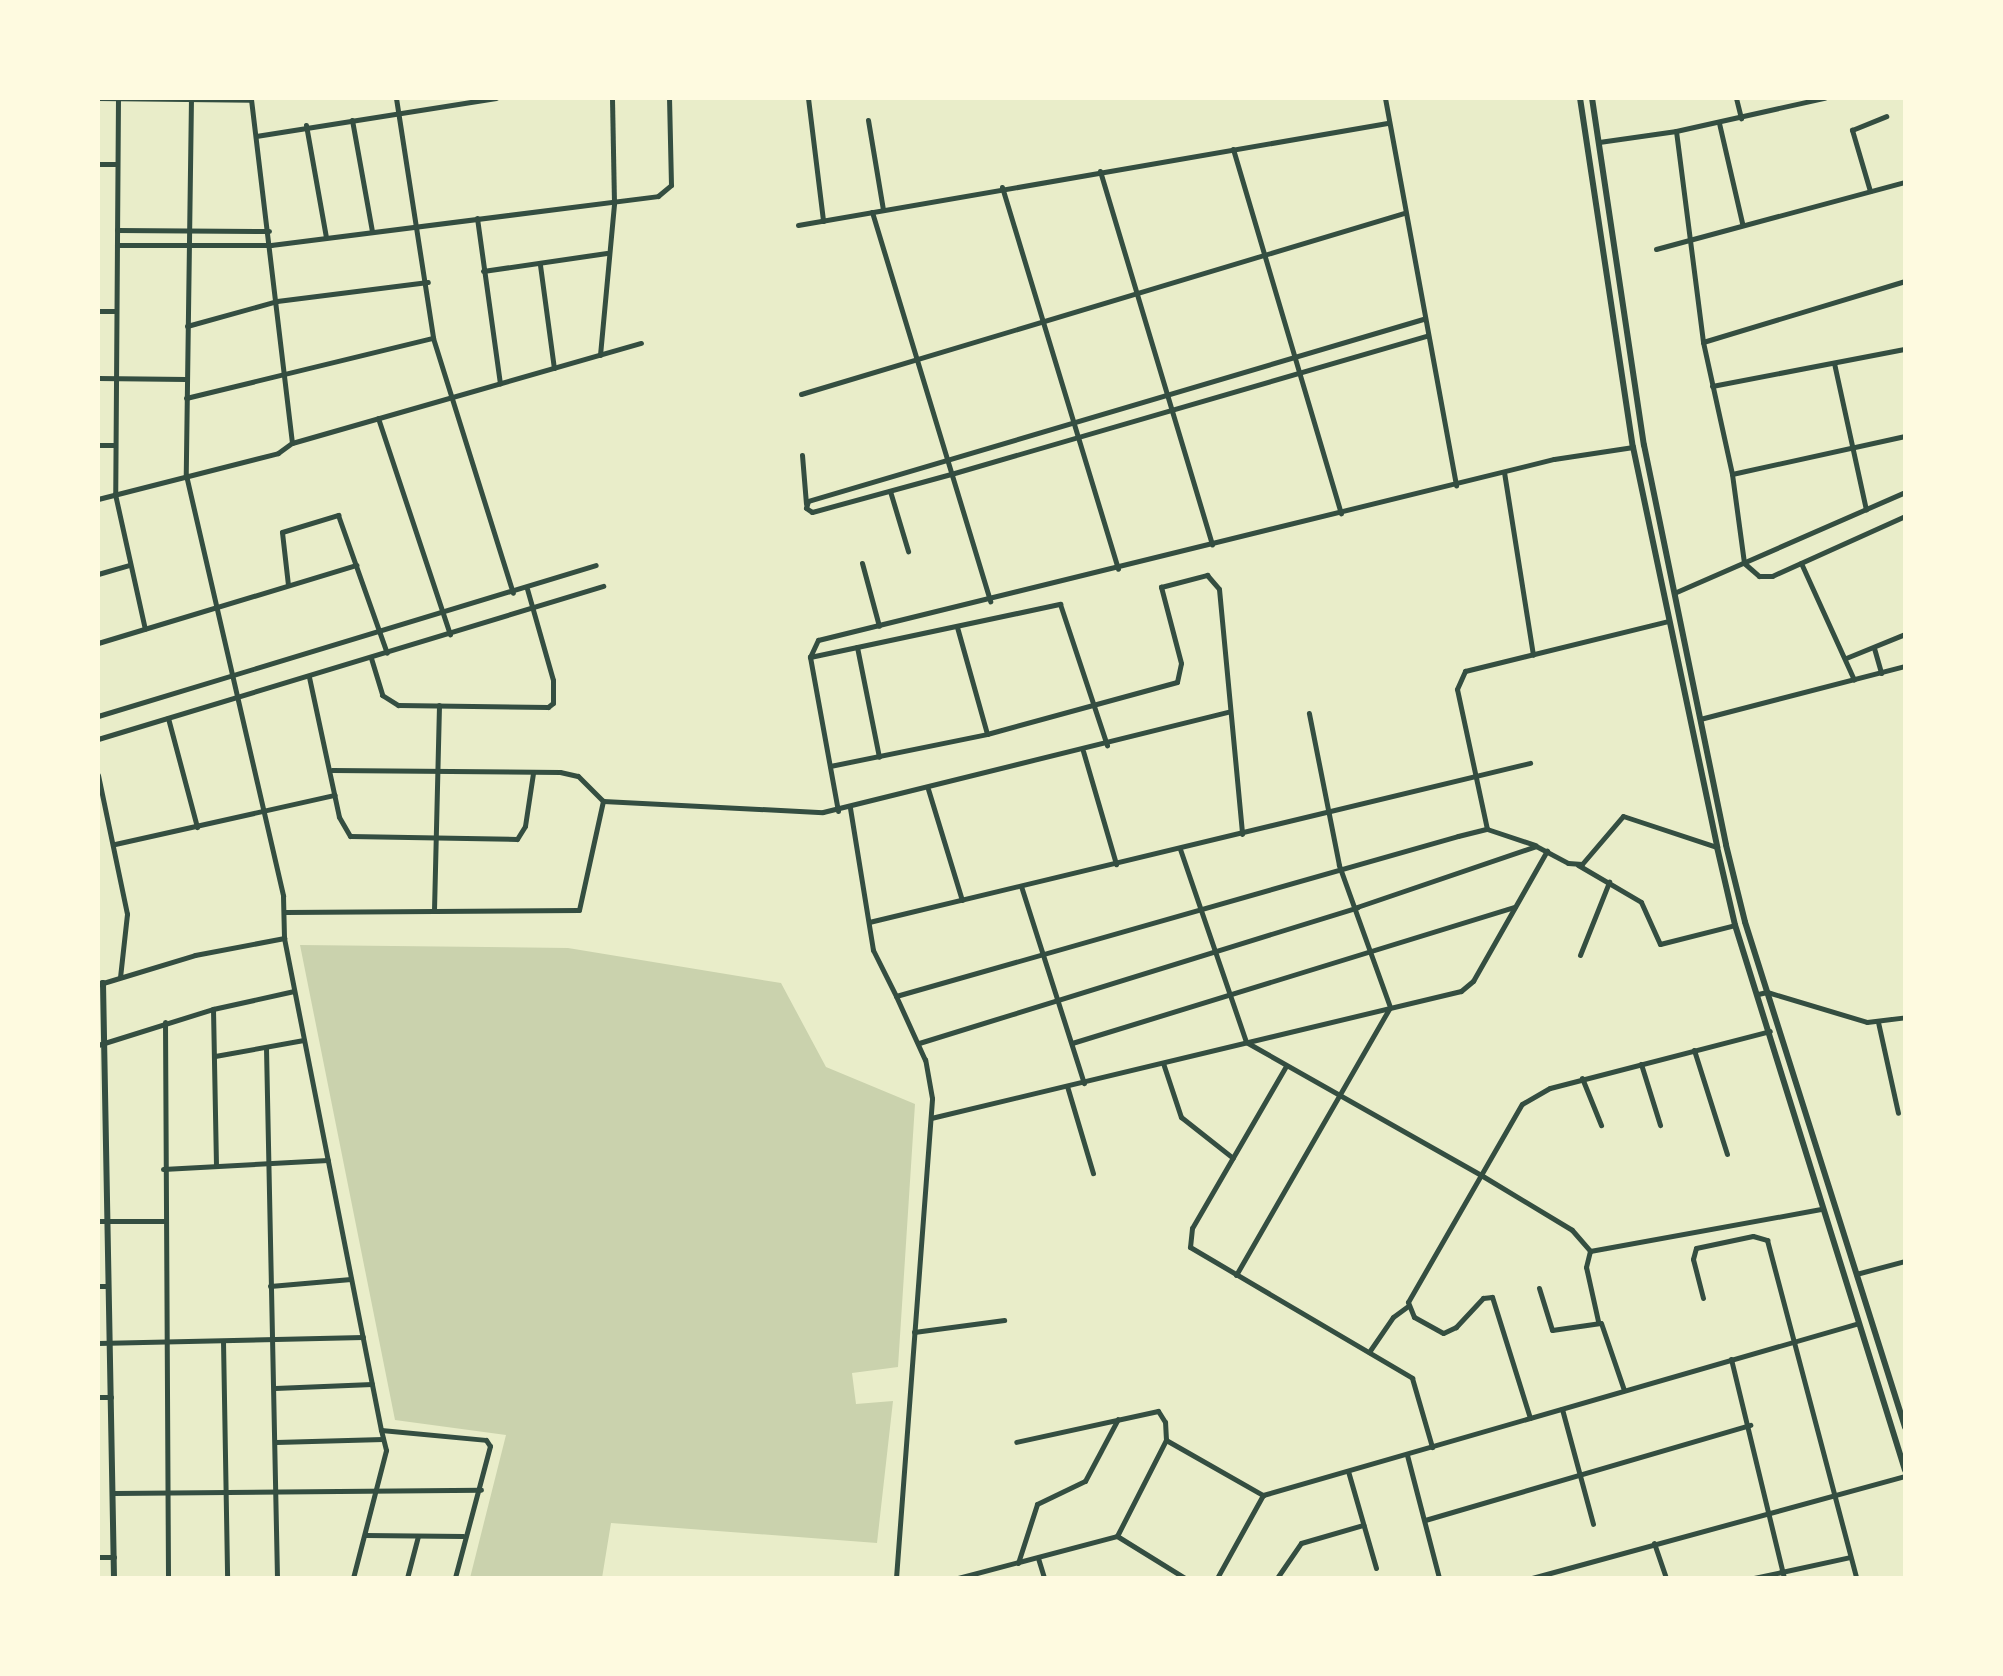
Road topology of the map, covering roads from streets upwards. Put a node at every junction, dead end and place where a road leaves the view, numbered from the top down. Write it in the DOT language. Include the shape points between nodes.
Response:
graph roads {
  1 [pos="98,98"];
  2 [pos="396,98"];
  3 [pos="496,98"];
  4 [pos="612,98"];
  5 [pos="669,98"];
  6 [pos="808,98"];
  7 [pos="1385,98"];
  8 [pos="1580,98"];
  9 [pos="1592,98"];
  10 [pos="1736,98"];
  11 [pos="1821,98"];
  12 [pos="118,99"];
  13 [pos="191,99"];
  14 [pos="251,99"];
  15 [pos="399,115"];
  16 [pos="1886,116"];
  17 [pos="1741,118"];
  18 [pos="352,120"];
  19 [pos="868,120"];
  20 [pos="1387,123"];
  21 [pos="1719,123"];
  22 [pos="306,125"];
  23 [pos="1676,131"];
  24 [pos="256,136"];
  25 [pos="1599,142"];
  26 [pos="1233,149"];
  27 [pos="98,164"];
  28 [pos="116,164"];
  29 [pos="1100,171"];
  30 [pos="1905,182"];
  31 [pos="1002,187"];
  32 [pos="1870,191"];
  33 [pos="614,203"];
  34 [pos="883,210"];
  35 [pos="872,212"];
  36 [pos="1404,213"];
  37 [pos="477,218"];
  38 [pos="823,221"];
  39 [pos="1742,223"];
  40 [pos="418,224"];
  41 [pos="798,225"];
  42 [pos="117,230"];
  43 [pos="189,231"];
  44 [pos="269,231"];
  45 [pos="372,231"];
  46 [pos="326,237"];
  47 [pos="1689,241"];
  48 [pos="117,245"];
  49 [pos="271,245"];
  50 [pos="189,246"];
  51 [pos="1656,249"];
  52 [pos="607,253"];
  53 [pos="1265,255"];
  54 [pos="540,265"];
  55 [pos="483,271"];
  56 [pos="1905,281"];
  57 [pos="428,282"];
  58 [pos="1137,293"];
  59 [pos="277,301"];
  60 [pos="98,311"];
  61 [pos="116,311"];
  62 [pos="1423,319"];
  63 [pos="1043,322"];
  64 [pos="187,326"];
  65 [pos="1426,336"];
  66 [pos="433,338"];
  67 [pos="1703,342"];
  68 [pos="641,343"];
  69 [pos="1905,349"];
  70 [pos="600,355"];
  71 [pos="1295,356"];
  72 [pos="916,359"];
  73 [pos="1834,363"];
  74 [pos="554,368"];
  75 [pos="1299,370"];
  76 [pos="285,375"];
  77 [pos="98,378"];
  78 [pos="114,379"];
  79 [pos="186,379"];
  80 [pos="500,383"];
  81 [pos="1712,386"];
  82 [pos="1166,393"];
  83 [pos="801,394"];
  84 [pos="186,398"];
  85 [pos="449,398"];
  86 [pos="1171,406"];
  87 [pos="378,418"];
  88 [pos="1074,423"];
  89 [pos="1905,436"];
  90 [pos="1078,438"];
  91 [pos="292,443"];
  92 [pos="98,445"];
  93 [pos="114,445"];
  94 [pos="1853,446"];
  95 [pos="1633,447"];
  96 [pos="802,455"];
  97 [pos="947,461"];
  98 [pos="1504,472"];
  99 [pos="951,474"];
  100 [pos="1732,474"];
  101 [pos="186,475"];
  102 [pos="1456,486"];
  103 [pos="890,491"];
  104 [pos="1905,492"];
  105 [pos="115,494"];
  106 [pos="98,499"];
  107 [pos="806,504"];
  108 [pos="1866,510"];
  109 [pos="1341,513"];
  110 [pos="1905,516"];
  111 [pos="1212,545"];
  112 [pos="908,551"];
  113 [pos="862,563"];
  114 [pos="1744,563"];
  115 [pos="1801,563"];
  116 [pos="130,565"];
  117 [pos="356,565"];
  118 [pos="596,565"];
  119 [pos="1118,569"];
  120 [pos="98,574"];
  121 [pos="288,585"];
  122 [pos="603,586"];
  123 [pos="527,589"];
  124 [pos="513,593"];
  125 [pos="1674,593"];
  126 [pos="990,602"];
  127 [pos="217,607"];
  128 [pos="533,609"];
  129 [pos="443,613"];
  130 [pos="1669,621"];
  131 [pos="879,626"];
  132 [pos="957,627"];
  133 [pos="145,629"];
  134 [pos="379,632"];
  135 [pos="450,634"];
  136 [pos="1905,634"];
  137 [pos="98,643"];
  138 [pos="857,647"];
  139 [pos="1874,648"];
  140 [pos="387,653"];
  141 [pos="1533,655"];
  142 [pos="810,657"];
  143 [pos="371,658"];
  144 [pos="1846,658"];
  145 [pos="1905,666"];
  146 [pos="1881,673"];
  147 [pos="232,675"];
  148 [pos="309,677"];
  149 [pos="1854,680"];
  150 [pos="238,697"];
  151 [pos="439,705"];
  152 [pos="1094,707"];
  153 [pos="1228,712"];
  154 [pos="1309,713"];
  155 [pos="98,716"];
  156 [pos="168,718"];
  157 [pos="1700,719"];
  158 [pos="987,734"];
  159 [pos="98,739"];
  160 [pos="1107,745"];
  161 [pos="1083,751"];
  162 [pos="879,757"];
  163 [pos="1530,763"];
  164 [pos="830,766"];
  165 [pos="332,770"];
  166 [pos="437,770"];
  167 [pos="533,773"];
  168 [pos="98,775"];
  169 [pos="1477,778"];
  170 [pos="928,789"];
  171 [pos="335,795"];
  172 [pos="603,801"];
  173 [pos="850,808"];
  174 [pos="838,811"];
  175 [pos="1325,813"];
  176 [pos="262,814"];
  177 [pos="197,827"];
  178 [pos="1487,829"];
  179 [pos="1242,834"];
  180 [pos="436,837"];
  181 [pos="115,844"];
  182 [pos="1536,846"];
  183 [pos="1717,847"];
  184 [pos="1180,849"];
  185 [pos="1547,851"];
  186 [pos="1116,864"];
  187 [pos="1577,864"];
  188 [pos="1339,865"];
  189 [pos="1609,882"];
  190 [pos="1021,886"];
  191 [pos="962,900"];
  192 [pos="1203,904"];
  193 [pos="1357,907"];
  194 [pos="1515,907"];
  195 [pos="434,910"];
  196 [pos="285,912"];
  197 [pos="869,922"];
  198 [pos="1735,925"];
  199 [pos="284,938"];
  200 [pos="1217,950"];
  201 [pos="1045,951"];
  202 [pos="1372,951"];
  203 [pos="1580,955"];
  204 [pos="120,977"];
  205 [pos="101,984"];
  206 [pos="294,991"];
  207 [pos="1767,992"];
  208 [pos="1230,993"];
  209 [pos="1758,994"];
  210 [pos="896,996"];
  211 [pos="1059,998"];
  212 [pos="1390,1007"];
  213 [pos="213,1009"];
  214 [pos="1905,1017"];
  215 [pos="165,1022"];
  216 [pos="1878,1022"];
  217 [pos="1770,1031"];
  218 [pos="304,1040"];
  219 [pos="1246,1042"];
  220 [pos="919,1043"];
  221 [pos="1072,1043"];
  222 [pos="100,1044"];
  223 [pos="266,1048"];
  224 [pos="1694,1050"];
  225 [pos="215,1056"];
  226 [pos="1163,1063"];
  227 [pos="1641,1064"];
  228 [pos="1286,1065"];
  229 [pos="1582,1078"];
  230 [pos="1084,1083"];
  231 [pos="1067,1086"];
  232 [pos="1339,1095"];
  233 [pos="1898,1113"];
  234 [pos="931,1118"];
  235 [pos="1601,1125"];
  236 [pos="1660,1125"];
  237 [pos="1727,1154"];
  238 [pos="1233,1158"];
  239 [pos="328,1160"];
  240 [pos="216,1166"];
  241 [pos="267,1166"];
  242 [pos="163,1169"];
  243 [pos="1093,1173"];
  244 [pos="1481,1175"];
  245 [pos="1822,1209"];
  246 [pos="101,1221"];
  247 [pos="164,1221"];
  248 [pos="1590,1251"];
  249 [pos="1905,1261"];
  250 [pos="1856,1274"];
  251 [pos="1236,1275"];
  252 [pos="351,1279"];
  253 [pos="98,1286"];
  254 [pos="106,1286"];
  255 [pos="270,1286"];
  256 [pos="1539,1288"];
  257 [pos="1703,1298"];
  258 [pos="1408,1306"];
  259 [pos="1004,1320"];
  260 [pos="1598,1321"];
  261 [pos="1859,1323"];
  262 [pos="914,1332"];
  263 [pos="363,1337"];
  264 [pos="223,1341"];
  265 [pos="274,1341"];
  266 [pos="166,1342"];
  267 [pos="1794,1342"];
  268 [pos="98,1343"];
  269 [pos="110,1343"];
  270 [pos="1369,1352"];
  271 [pos="1731,1359"];
  272 [pos="372,1384"];
  273 [pos="275,1388"];
  274 [pos="1624,1390"];
  275 [pos="98,1397"];
  276 [pos="111,1397"];
  277 [pos="1562,1409"];
  278 [pos="1530,1418"];
  279 [pos="1118,1419"];
  280 [pos="1750,1425"];
  281 [pos="1905,1427"];
  282 [pos="381,1430"];
  283 [pos="383,1439"];
  284 [pos="1166,1440"];
  285 [pos="276,1442"];
  286 [pos="1016,1442"];
  287 [pos="1432,1447"];
  288 [pos="1407,1455"];
  289 [pos="1348,1471"];
  290 [pos="1905,1473"];
  291 [pos="1579,1475"];
  292 [pos="378,1487"];
  293 [pos="481,1490"];
  294 [pos="167,1492"];
  295 [pos="227,1492"];
  296 [pos="114,1493"];
  297 [pos="277,1494"];
  298 [pos="1263,1495"];
  299 [pos="1835,1496"];
  300 [pos="1770,1515"];
  301 [pos="1425,1520"];
  302 [pos="1593,1524"];
  303 [pos="1363,1525"];
  304 [pos="365,1535"];
  305 [pos="418,1536"];
  306 [pos="463,1536"];
  307 [pos="1117,1536"];
  308 [pos="1654,1543"];
  309 [pos="98,1557"];
  310 [pos="114,1557"];
  311 [pos="1850,1557"];
  312 [pos="1038,1558"];
  313 [pos="1018,1563"];
  314 [pos="1376,1568"];
  315 [pos="1175,1575"];
  316 [pos="1559,1575"];
  317 [pos="1783,1575"];
  318 [pos="114,1578"];
  319 [pos="168,1578"];
  320 [pos="227,1578"];
  321 [pos="277,1578"];
  322 [pos="353,1578"];
  323 [pos="407,1578"];
  324 [pos="455,1578"];
  325 [pos="896,1578"];
  326 [pos="958,1578"];
  327 [pos="1044,1578"];
  328 [pos="1185,1578"];
  329 [pos="1217,1578"];
  330 [pos="1277,1578"];
  331 [pos="1439,1578"];
  332 [pos="1532,1578"];
  333 [pos="1666,1578"];
  334 [pos="1754,1578"];
  335 [pos="1856,1578"];
  1 -- 12 [label="street"];
  2 -- 15 [label="street"];
  3 -- 15 [label="street"];
  4 -- 33 [label="street"];
  5 -- 33 [label="street" via="671,185 658,196"];
  6 -- 38 [label="street"];
  7 -- 20 [label="street"];
  8 -- 95 [label="street"];
  9 -- 25 [label="street"];
  10 -- 17 [label="street"];
  11 -- 17 [label="street"];
  12 -- 13 [label="street"];
  12 -- 28 [label="street"];
  13 -- 14 [label="street"];
  13 -- 43 [label="street"];
  14 -- 24 [label="street"];
  15 -- 18 [label="street"];
  15 -- 40 [label="street"];
  16 -- 32 [label="street" via="1852,130"];
  17 -- 21 [label="street"];
  18 -- 22 [label="street"];
  18 -- 45 [label="street"];
  19 -- 34 [label="street"];
  20 -- 26 [label="street"];
  20 -- 36 [label="street"];
  21 -- 23 [label="street"];
  21 -- 39 [label="street"];
  22 -- 24 [label="street"];
  22 -- 46 [label="street"];
  23 -- 25 [label="street"];
  23 -- 47 [label="street"];
  24 -- 44 [label="street"];
  25 -- 125 [label="street" via="1644,445"];
  26 -- 29 [label="street"];
  26 -- 53 [label="street"];
  27 -- 28 [label="street"];
  28 -- 42 [label="street"];
  29 -- 31 [label="street"];
  29 -- 58 [label="street"];
  30 -- 32 [label="street"];
  31 -- 34 [label="street"];
  31 -- 63 [label="street"];
  32 -- 39 [label="street"];
  33 -- 37 [label="street"];
  33 -- 52 [label="street"];
  34 -- 35 [label="street"];
  35 -- 38 [label="street"];
  35 -- 72 [label="street"];
  36 -- 53 [label="street"];
  36 -- 62 [label="street"];
  37 -- 40 [label="street"];
  37 -- 55 [label="street"];
  38 -- 41 [label="street"];
  39 -- 47 [label="street"];
  40 -- 45 [label="street"];
  40 -- 57 [label="street"];
  42 -- 43 [label="street"];
  42 -- 48 [label="street"];
  43 -- 44 [label="street"];
  43 -- 50 [label="street"];
  44 -- 49 [label="street"];
  45 -- 46 [label="street"];
  46 -- 49 [label="street"];
  47 -- 51 [label="street"];
  47 -- 67 [label="street"];
  48 -- 50 [label="street"];
  48 -- 61 [label="street"];
  49 -- 50 [label="street"];
  49 -- 59 [label="street"];
  50 -- 64 [label="street"];
  52 -- 54 [label="street"];
  52 -- 70 [label="street"];
  53 -- 58 [label="street"];
  53 -- 71 [label="street"];
  54 -- 55 [label="street"];
  54 -- 74 [label="street"];
  55 -- 80 [label="street"];
  56 -- 67 [label="street"];
  57 -- 59 [label="street"];
  57 -- 66 [label="street"];
  58 -- 63 [label="street"];
  58 -- 82 [label="street"];
  59 -- 64 [label="street"];
  59 -- 76 [label="street"];
  60 -- 61 [label="street"];
  61 -- 78 [label="street"];
  62 -- 65 [label="street"];
  62 -- 71 [label="street"];
  63 -- 72 [label="street"];
  63 -- 88 [label="street"];
  64 -- 79 [label="street"];
  65 -- 75 [label="street"];
  65 -- 102 [label="street"];
  66 -- 76 [label="street"];
  66 -- 85 [label="street"];
  67 -- 81 [label="street"];
  68 -- 70 [label="street"];
  69 -- 73 [label="street"];
  70 -- 74 [label="street"];
  71 -- 75 [label="street"];
  71 -- 82 [label="street"];
  72 -- 83 [label="street"];
  72 -- 97 [label="street"];
  73 -- 81 [label="street"];
  73 -- 94 [label="street"];
  74 -- 80 [label="street"];
  75 -- 86 [label="street"];
  75 -- 109 [label="street"];
  76 -- 84 [label="street"];
  76 -- 91 [label="street"];
  77 -- 78 [label="street"];
  78 -- 79 [label="street"];
  78 -- 93 [label="street"];
  79 -- 84 [label="street"];
  80 -- 85 [label="street"];
  81 -- 100 [label="street"];
  82 -- 86 [label="street"];
  82 -- 88 [label="street"];
  84 -- 101 [label="street"];
  85 -- 87 [label="street"];
  85 -- 124 [label="street"];
  86 -- 90 [label="street"];
  86 -- 111 [label="street"];
  87 -- 91 [label="street"];
  87 -- 129 [label="street"];
  88 -- 90 [label="street"];
  88 -- 97 [label="street"];
  89 -- 94 [label="street"];
  90 -- 99 [label="street"];
  90 -- 119 [label="street"];
  91 -- 101 [label="street" via="278,453"];
  92 -- 93 [label="street"];
  93 -- 105 [label="street"];
  94 -- 100 [label="street"];
  94 -- 108 [label="street"];
  95 -- 98 [label="street"];
  95 -- 130 [label="street"];
  96 -- 107 [label="street"];
  97 -- 99 [label="street"];
  97 -- 107 [label="street"];
  98 -- 102 [label="street"];
  98 -- 141 [label="street"];
  99 -- 103 [label="street"];
  99 -- 126 [label="street"];
  100 -- 114 [label="street"];
  101 -- 105 [label="street"];
  101 -- 127 [label="street"];
  102 -- 109 [label="street"];
  103 -- 107 [label="street" via="812,512"];
  103 -- 112 [label="street"];
  104 -- 108 [label="street"];
  105 -- 106 [label="street"];
  105 -- 116 [label="street"];
  108 -- 114 [label="street"];
  109 -- 111 [label="street"];
  110 -- 115 [label="street"];
  111 -- 119 [label="street"];
  113 -- 131 [label="street"];
  114 -- 115 [label="street" via="1765,577"];
  114 -- 125 [label="street"];
  115 -- 144 [label="street"];
  116 -- 120 [label="street"];
  116 -- 133 [label="street"];
  117 -- 121 [label="street"];
  117 -- 121 [label="street" via="340,517 330,514 282,532"];
  117 -- 134 [label="street"];
  118 -- 123 [label="street"];
  119 -- 126 [label="street"];
  121 -- 127 [label="street"];
  122 -- 128 [label="street"];
  123 -- 124 [label="street"];
  123 -- 128 [label="street"];
  124 -- 129 [label="street"];
  125 -- 157 [label="street"];
  126 -- 131 [label="street"];
  127 -- 133 [label="street"];
  127 -- 147 [label="street"];
  128 -- 135 [label="street"];
  128 -- 151 [label="street" via="553,680 553,703 540,708"];
  129 -- 134 [label="street"];
  129 -- 135 [label="street"];
  130 -- 141 [label="street"];
  130 -- 183 [label="street"];
  131 -- 142 [label="street" via="818,640"];
  132 -- 138 [label="street"];
  132 -- 152 [label="street" via="1060,604"];
  132 -- 158 [label="street"];
  133 -- 137 [label="street"];
  134 -- 140 [label="street"];
  134 -- 147 [label="street"];
  135 -- 140 [label="street"];
  136 -- 139 [label="street"];
  138 -- 142 [label="street"];
  138 -- 162 [label="street"];
  139 -- 144 [label="street"];
  139 -- 146 [label="street"];
  140 -- 143 [label="street"];
  141 -- 169 [label="street" via="1465,671 1459,679"];
  142 -- 164 [label="street"];
  143 -- 148 [label="street"];
  143 -- 151 [label="street" via="388,701"];
  144 -- 149 [label="street"];
  145 -- 146 [label="street"];
  146 -- 149 [label="street"];
  147 -- 150 [label="street"];
  147 -- 155 [label="street"];
  148 -- 150 [label="street"];
  148 -- 165 [label="street"];
  149 -- 157 [label="street"];
  150 -- 156 [label="street"];
  150 -- 176 [label="street"];
  151 -- 166 [label="street"];
  152 -- 153 [label="street" via="1180,679 1161,587 1203,575 1214,579 1219,589"];
  152 -- 158 [label="street"];
  152 -- 160 [label="street"];
  153 -- 160 [label="street"];
  153 -- 179 [label="street"];
  154 -- 175 [label="street"];
  156 -- 159 [label="street"];
  156 -- 177 [label="street"];
  157 -- 207 [label="street" via="1745,922"];
  158 -- 162 [label="street"];
  160 -- 161 [label="street"];
  161 -- 170 [label="street"];
  161 -- 186 [label="street"];
  162 -- 164 [label="street"];
  163 -- 169 [label="street"];
  164 -- 174 [label="street"];
  165 -- 166 [label="street"];
  165 -- 171 [label="street"];
  166 -- 167 [label="street"];
  166 -- 180 [label="street"];
  167 -- 172 [label="street" via="578,776"];
  167 -- 180 [label="street" via="521,837"];
  168 -- 181 [label="street"];
  169 -- 175 [label="street"];
  169 -- 178 [label="street"];
  170 -- 173 [label="street"];
  170 -- 191 [label="street"];
  171 -- 176 [label="street"];
  171 -- 180 [label="street" via="342,828 350,836"];
  172 -- 174 [label="street"];
  172 -- 195 [label="street" via="580,910"];
  173 -- 174 [label="street"];
  173 -- 197 [label="street"];
  175 -- 179 [label="street"];
  175 -- 188 [label="street"];
  176 -- 177 [label="street"];
  176 -- 196 [label="street"];
  177 -- 181 [label="street"];
  178 -- 182 [label="street"];
  178 -- 188 [label="street"];
  179 -- 184 [label="street"];
  180 -- 195 [label="street"];
  181 -- 204 [label="street" via="127,914"];
  182 -- 185 [label="street"];
  182 -- 193 [label="street"];
  183 -- 187 [label="street" via="1623,816 1587,860"];
  183 -- 198 [label="street"];
  184 -- 186 [label="street"];
  184 -- 192 [label="street"];
  185 -- 187 [label="street"];
  185 -- 194 [label="street"];
  186 -- 190 [label="street"];
  187 -- 189 [label="street"];
  188 -- 192 [label="street"];
  188 -- 193 [label="street"];
  189 -- 198 [label="street" via="1641,902 1660,944"];
  189 -- 203 [label="street"];
  190 -- 191 [label="street"];
  190 -- 201 [label="street"];
  191 -- 197 [label="street"];
  192 -- 200 [label="street"];
  192 -- 201 [label="street"];
  193 -- 200 [label="street"];
  193 -- 202 [label="street"];
  194 -- 202 [label="street"];
  194 -- 212 [label="street" via="1467,987"];
  195 -- 196 [label="street"];
  196 -- 199 [label="street"];
  197 -- 210 [label="street" via="876,962"];
  198 -- 209 [label="street"];
  199 -- 204 [label="street"];
  199 -- 206 [label="street"];
  200 -- 208 [label="street"];
  200 -- 211 [label="street"];
  201 -- 210 [label="street"];
  201 -- 211 [label="street"];
  202 -- 208 [label="street"];
  202 -- 212 [label="street"];
  204 -- 205 [label="street"];
  205 -- 222 [label="street"];
  206 -- 213 [label="street"];
  206 -- 218 [label="street"];
  207 -- 209 [label="street"];
  207 -- 216 [label="street"];
  207 -- 250 [label="street"];
  208 -- 219 [label="street"];
  208 -- 221 [label="street"];
  209 -- 217 [label="street"];
  210 -- 220 [label="street"];
  211 -- 220 [label="street"];
  211 -- 221 [label="street"];
  212 -- 219 [label="street"];
  212 -- 232 [label="street"];
  213 -- 215 [label="street"];
  213 -- 225 [label="street"];
  214 -- 216 [label="street"];
  215 -- 222 [label="street"];
  215 -- 242 [label="street"];
  216 -- 233 [label="street"];
  217 -- 224 [label="street"];
  217 -- 245 [label="street"];
  218 -- 223 [label="street"];
  218 -- 239 [label="street"];
  219 -- 226 [label="street"];
  219 -- 228 [label="street"];
  220 -- 234 [label="street" via="929,1078"];
  221 -- 230 [label="street"];
  222 -- 246 [label="street"];
  223 -- 225 [label="street"];
  223 -- 241 [label="street"];
  224 -- 227 [label="street"];
  224 -- 237 [label="street"];
  225 -- 240 [label="street"];
  226 -- 230 [label="street"];
  226 -- 238 [label="street" via="1181,1117"];
  227 -- 229 [label="street"];
  227 -- 236 [label="street"];
  228 -- 232 [label="street"];
  228 -- 238 [label="street"];
  229 -- 235 [label="street"];
  229 -- 244 [label="street" via="1538,1092 1522,1104"];
  230 -- 231 [label="street"];
  231 -- 234 [label="street"];
  231 -- 243 [label="street"];
  232 -- 244 [label="street"];
  232 -- 251 [label="street"];
  234 -- 262 [label="street"];
  238 -- 251 [label="street" via="1188,1237 1198,1255"];
  239 -- 241 [label="street"];
  239 -- 252 [label="street"];
  240 -- 241 [label="street"];
  240 -- 242 [label="street"];
  241 -- 255 [label="street"];
  242 -- 247 [label="street"];
  244 -- 248 [label="street" via="1572,1230"];
  244 -- 258 [label="street" via="1413,1288"];
  245 -- 248 [label="street"];
  245 -- 261 [label="street"];
  246 -- 247 [label="street"];
  246 -- 254 [label="street"];
  247 -- 266 [label="street"];
  248 -- 260 [label="street" via="1585,1257"];
  249 -- 250 [label="street"];
  250 -- 281 [label="street"];
  251 -- 270 [label="street"];
  252 -- 255 [label="street"];
  252 -- 263 [label="street"];
  253 -- 254 [label="street"];
  254 -- 269 [label="street"];
  255 -- 265 [label="street"];
  256 -- 260 [label="street" via="1552,1330"];
  257 -- 267 [label="street" via="1693,1259 1696,1248 1763,1236"];
  258 -- 270 [label="street" via="1393,1317"];
  258 -- 278 [label="street" via="1414,1317 1443,1333 1486,1295 1492,1297"];
  259 -- 262 [label="street"];
  260 -- 274 [label="street"];
  261 -- 267 [label="street"];
  261 -- 290 [label="street"];
  262 -- 325 [label="street"];
  263 -- 265 [label="street"];
  263 -- 272 [label="street"];
  264 -- 265 [label="street"];
  264 -- 266 [label="street"];
  264 -- 295 [label="street"];
  265 -- 273 [label="street"];
  266 -- 269 [label="street"];
  266 -- 294 [label="street"];
  267 -- 271 [label="street"];
  267 -- 299 [label="street"];
  268 -- 269 [label="street"];
  269 -- 276 [label="street"];
  270 -- 287 [label="street" via="1417,1384"];
  271 -- 274 [label="street"];
  271 -- 280 [label="street"];
  272 -- 273 [label="street"];
  272 -- 282 [label="street"];
  273 -- 285 [label="street"];
  274 -- 277 [label="street"];
  275 -- 276 [label="street"];
  276 -- 296 [label="street"];
  277 -- 278 [label="street"];
  277 -- 291 [label="street"];
  278 -- 287 [label="street"];
  279 -- 284 [label="street" via="1158,1411"];
  279 -- 286 [label="street"];
  279 -- 313 [label="street" via="1085,1481 1037,1504"];
  280 -- 291 [label="street"];
  280 -- 300 [label="street"];
  282 -- 283 [label="street"];
  282 -- 293 [label="street" via="486,1440 490,1446"];
  283 -- 285 [label="street"];
  283 -- 292 [label="street" via="386,1450"];
  284 -- 298 [label="street"];
  284 -- 307 [label="street"];
  285 -- 297 [label="street"];
  287 -- 288 [label="street"];
  288 -- 289 [label="street"];
  288 -- 301 [label="street"];
  289 -- 298 [label="street"];
  289 -- 303 [label="street"];
  290 -- 299 [label="street"];
  291 -- 301 [label="street"];
  291 -- 302 [label="street"];
  292 -- 293 [label="street"];
  292 -- 297 [label="street"];
  292 -- 304 [label="street"];
  293 -- 306 [label="street"];
  294 -- 295 [label="street"];
  294 -- 296 [label="street"];
  294 -- 319 [label="street"];
  295 -- 297 [label="street"];
  295 -- 320 [label="street"];
  296 -- 310 [label="street"];
  297 -- 321 [label="street"];
  298 -- 329 [label="street"];
  299 -- 300 [label="street"];
  299 -- 311 [label="street"];
  300 -- 308 [label="street"];
  300 -- 317 [label="street"];
  301 -- 331 [label="street"];
  303 -- 314 [label="street"];
  303 -- 330 [label="street" via="1301,1543"];
  304 -- 305 [label="street"];
  304 -- 322 [label="street"];
  305 -- 306 [label="street"];
  305 -- 323 [label="street"];
  306 -- 324 [label="street"];
  307 -- 312 [label="street"];
  307 -- 315 [label="street"];
  308 -- 316 [label="street"];
  308 -- 333 [label="street"];
  309 -- 310 [label="street"];
  310 -- 318 [label="street"];
  311 -- 317 [label="street"];
  311 -- 335 [label="street"];
  312 -- 313 [label="street"];
  312 -- 327 [label="street"];
  313 -- 326 [label="street"];
  315 -- 328 [label="street"];
  316 -- 332 [label="street"];
  317 -- 334 [label="street"];
}
